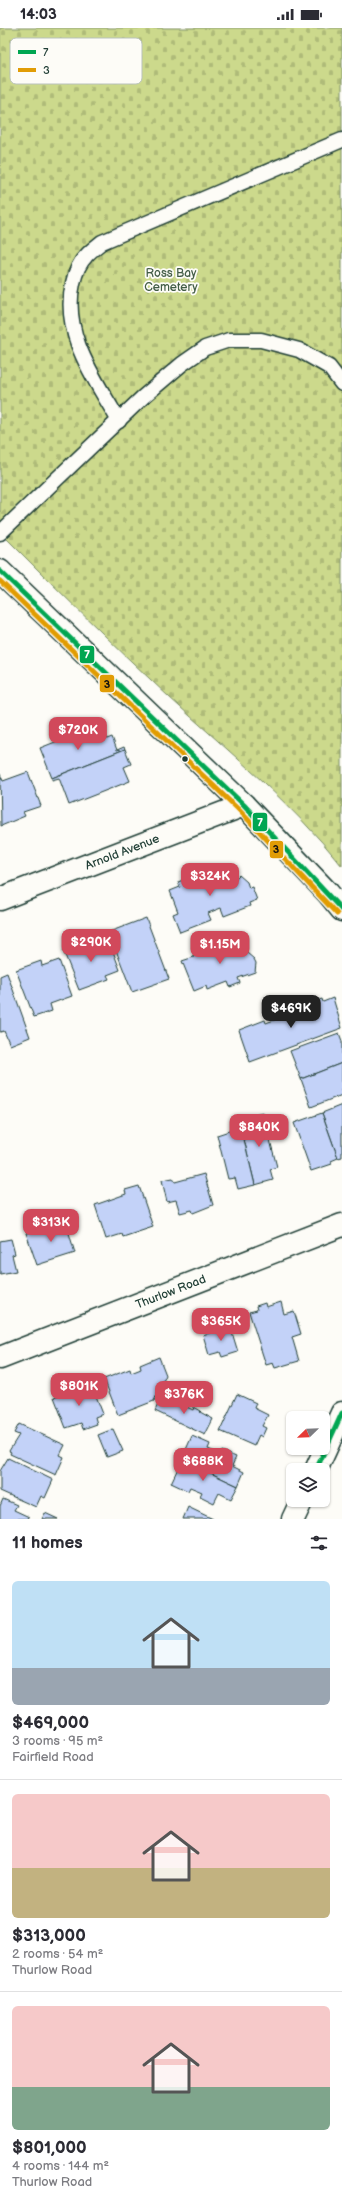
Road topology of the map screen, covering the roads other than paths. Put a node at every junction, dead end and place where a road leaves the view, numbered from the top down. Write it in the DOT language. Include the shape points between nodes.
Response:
graph roads {
  1 [pos="342,140"];
  2 [pos="342,384"];
  3 [pos="119,421"];
  4 [pos="0,533"];
  5 [pos="0,571"];
  6 [pos="244,805"];
  7 [pos="0,899"];
  8 [pos="342,910"];
  9 [pos="342,1225"];
  10 [pos="0,1358"];
  11 [pos="342,1413"];
  12 [pos="342,1451"];
  13 [pos="319,1463"];
  14 [pos="321,1463"];
  15 [pos="299,1507"];
  16 [pos="293,1519"];
  1 -- 3 [label="lane" via="102,242 85,256 75,274 70,294 70,313 81,352"];
  2 -- 3 [label="lane" via="329,367 299,350 261,340 229,340 205,348 182,364"];
  3 -- 4 [label="lane"];
  5 -- 6 [label="street"];
  6 -- 7 [label="street, Arnold Avenue"];
  6 -- 8 [label="street"];
  9 -- 10 [label="street, Thurlow Road"];
  11 -- 13 [label="street"];
  12 -- 14 [label="street"];
  15 -- 16 [label="street"];
}
